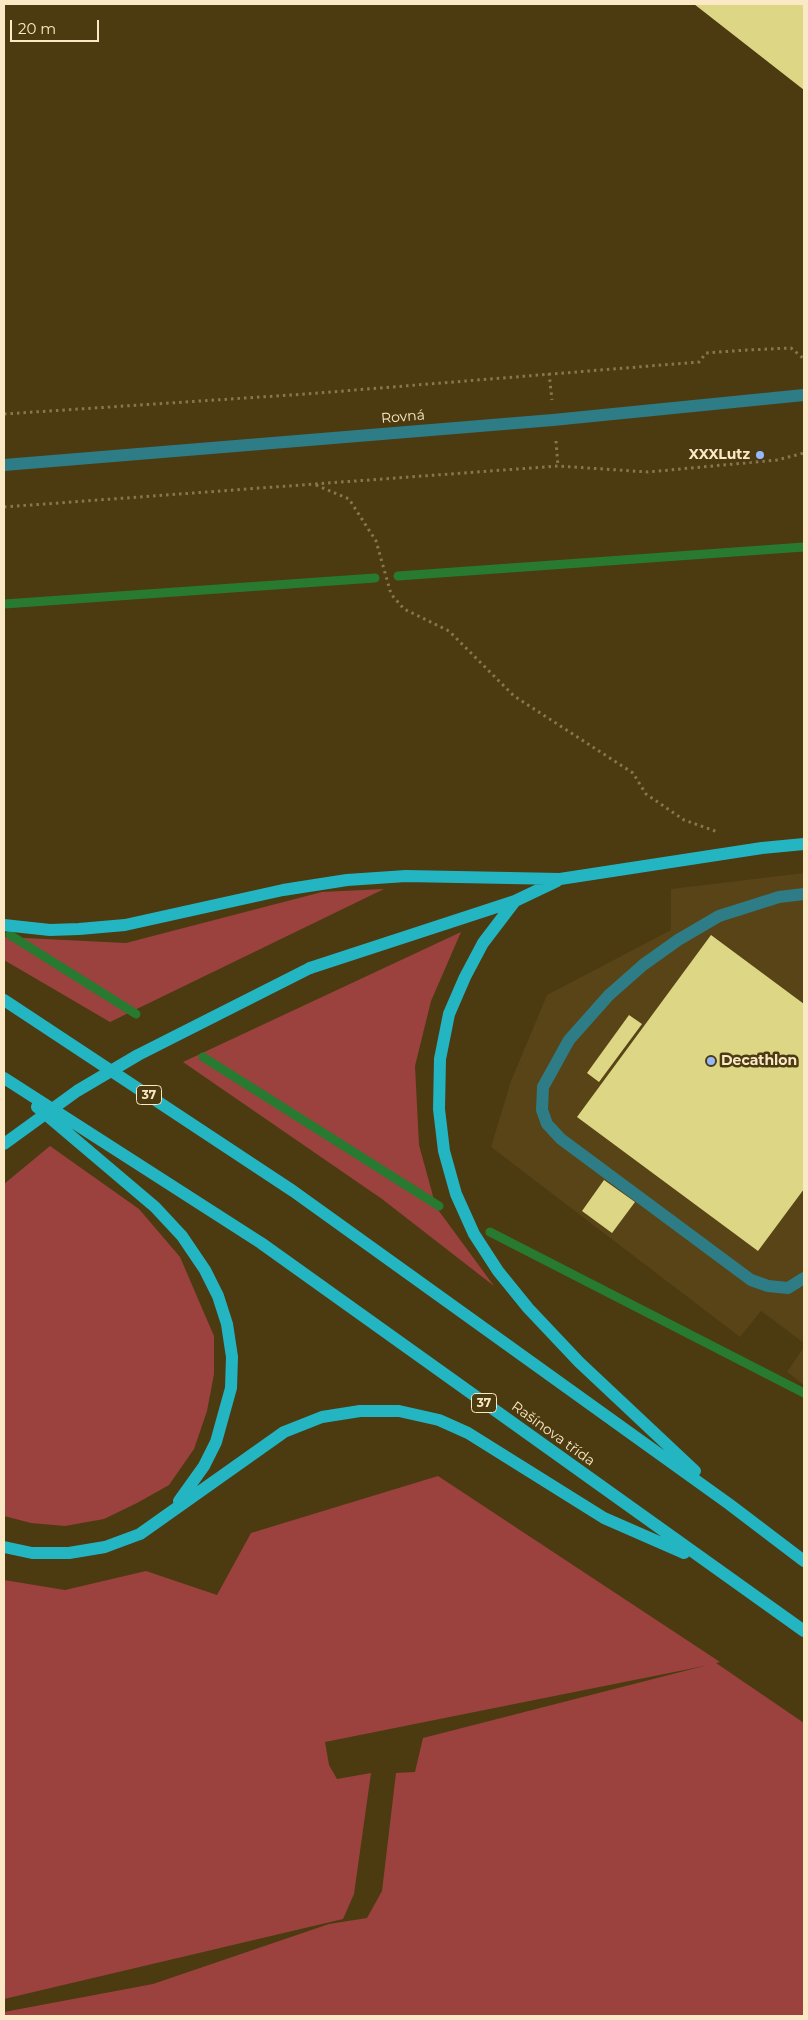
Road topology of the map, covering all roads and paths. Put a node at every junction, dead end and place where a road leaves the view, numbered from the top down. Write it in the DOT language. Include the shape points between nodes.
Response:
graph roads {
  1 [pos="804,358"];
  2 [pos="549,373"];
  3 [pos="804,395"];
  4 [pos="552,397"];
  5 [pos="4,414"];
  6 [pos="556,449"];
  7 [pos="804,453"];
  8 [pos="4,465"];
  9 [pos="558,466"];
  10 [pos="315,485"];
  11 [pos="4,507"];
  12 [pos="727,836"];
  13 [pos="804,844"];
  14 [pos="560,879"];
  15 [pos="804,894"];
  16 [pos="515,902"];
  17 [pos="4,925"];
  18 [pos="4,1000"];
  19 [pos="4,1079"];
  20 [pos="4,1144"];
  21 [pos="804,1278"];
  22 [pos="730,1504"];
  23 [pos="172,1511"];
  24 [pos="4,1547"];
  25 [pos="804,1561"];
  26 [pos="708,1564"];
  27 [pos="804,1631"];
  1 -- 2 [label="path" via="791,348 747,350 706,354 699,362"];
  2 -- 4 [label="path"];
  2 -- 5 [label="path" via="306,394"];
  3 -- 8 [label="street, Rovná"];
  6 -- 9 [label="path"];
  7 -- 9 [label="path" via="778,460 648,472"];
  9 -- 10 [label="path"];
  10 -- 11 [label="path"];
  10 -- 12 [label="path" via="350,499 376,541 392,594 404,608 449,631 514,696 632,773 646,794 684,820"];
  13 -- 14 [label="main road"];
  14 -- 16 [label="main road"];
  14 -- 17 [label="main road" via="406,876 347,880 125,924 69,930"];
  15 -- 21 [label="street" via="779,897 719,916 643,965 609,995 569,1040 543,1087 542,1110 547,1124 561,1139 751,1280 788,1288"];
  16 -- 20 [label="main road, bridge" via="310,968 138,1055 77,1091"];
  16 -- 22 [label="main road" via="483,944 449,1014 440,1059 439,1109 444,1151 456,1194 474,1234 528,1308 579,1362"];
  18 -- 22 [label="main road, 37" via="293,1191"];
  19 -- 23 [label="main road" via="155,1207 182,1236 206,1270 218,1296 232,1356 229,1398 216,1442 204,1466"];
  19 -- 26 [label="main road, Rašínova třída / 37" via="261,1243"];
  22 -- 25 [label="main road, 37"];
  23 -- 24 [label="main road" via="140,1534 105,1547 69,1553 32,1553"];
  23 -- 26 [label="main road" via="284,1432 322,1417 360,1411 398,1411 438,1420 468,1433 604,1518"];
  26 -- 27 [label="main road, Rašínova třída / 37"];
}
